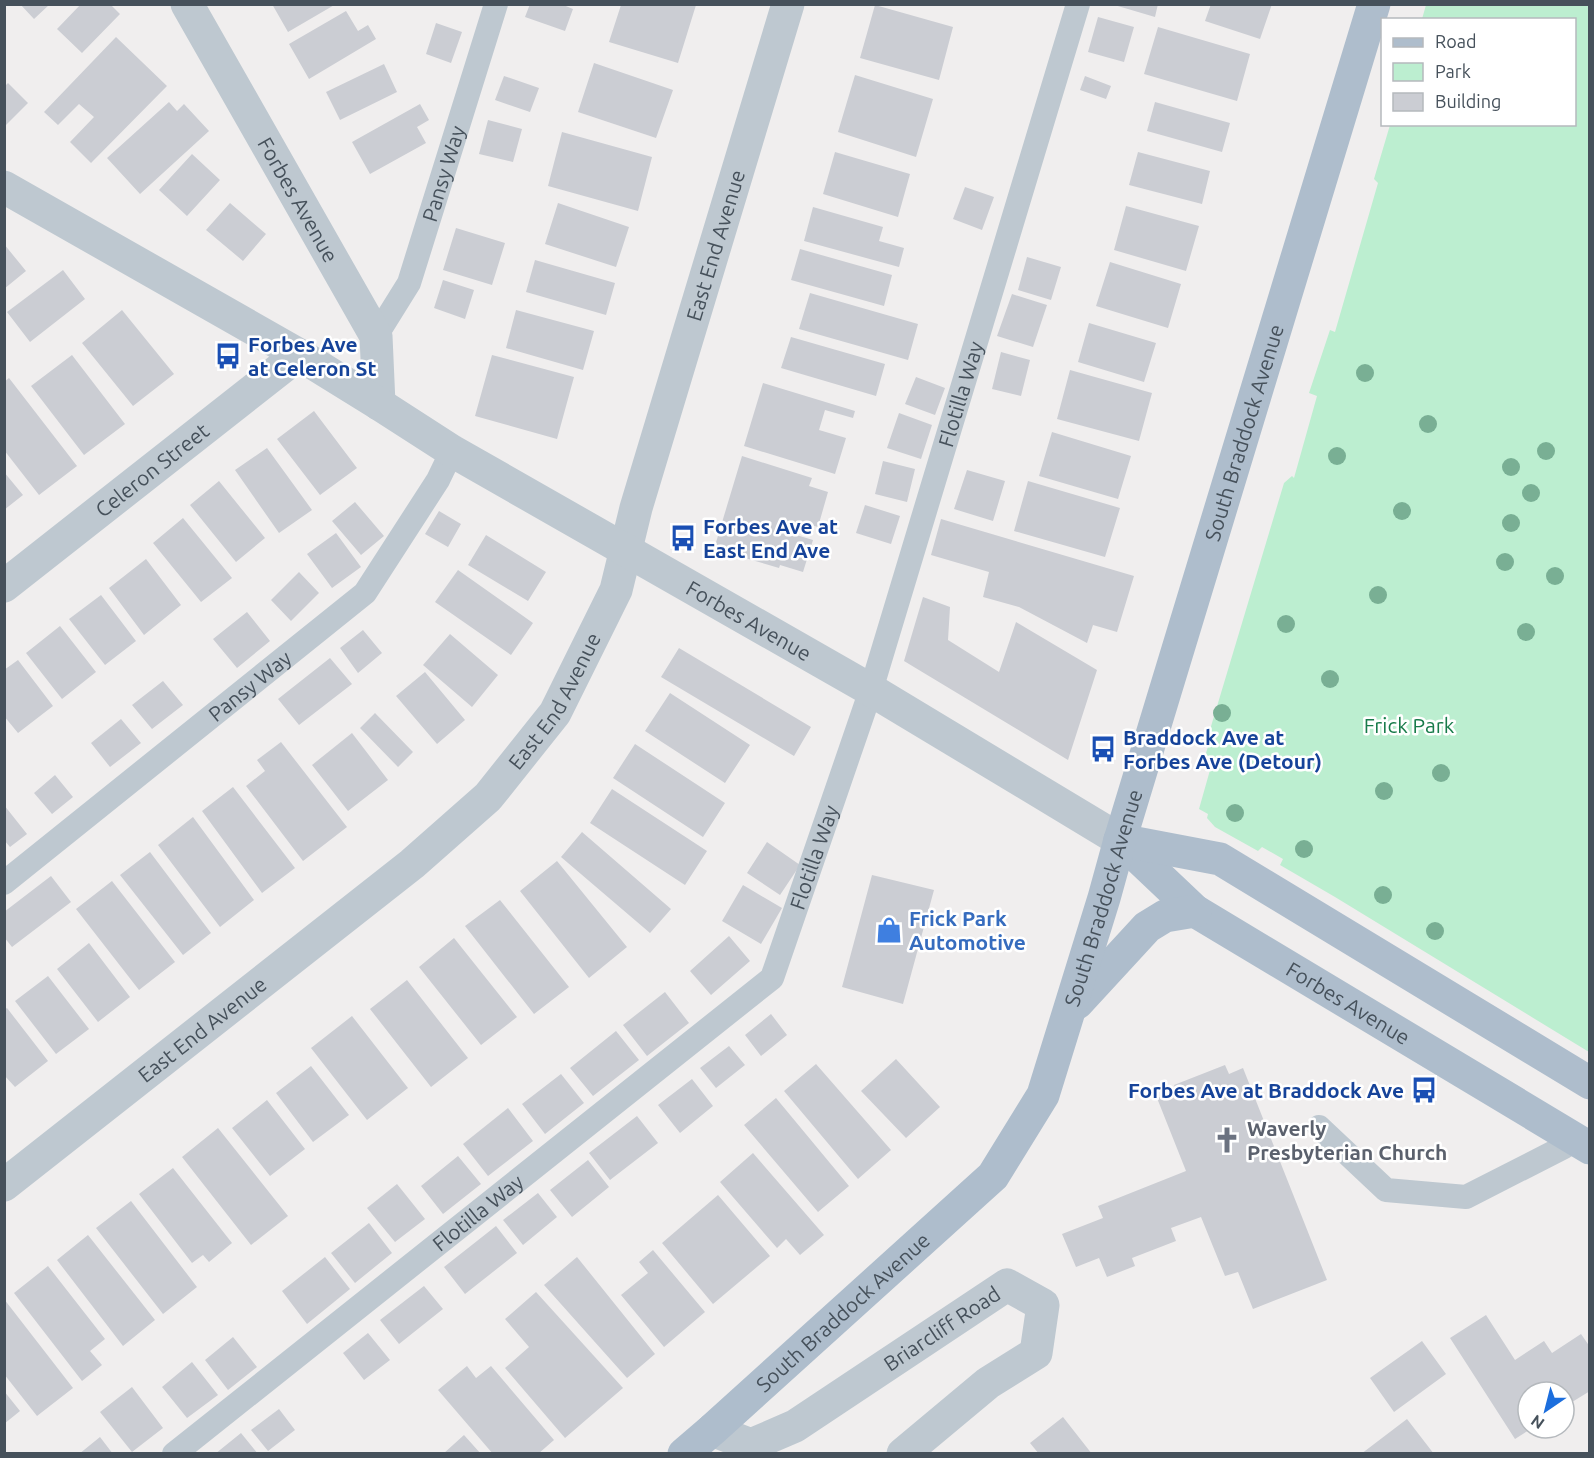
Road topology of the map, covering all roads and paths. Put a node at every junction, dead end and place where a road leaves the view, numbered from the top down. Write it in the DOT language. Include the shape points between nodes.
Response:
graph roads {
  1 [pos="187,4"];
  2 [pos="496,4"];
  3 [pos="788,4"];
  4 [pos="1078,4"];
  5 [pos="1374,4"];
  6 [pos="4,187"];
  7 [pos="376,336"];
  8 [pos="298,355"];
  9 [pos="379,404"];
  10 [pos="452,451"];
  11 [pos="626,551"];
  12 [pos="4,586"];
  13 [pos="871,690"];
  14 [pos="1120,840"];
  15 [pos="4,883"];
  16 [pos="1195,911"];
  17 [pos="1068,1014"];
  18 [pos="1590,1083"];
  19 [pos="1319,1127"];
  20 [pos="1580,1142"];
  21 [pos="4,1185"];
  22 [pos="712,1430"];
  23 [pos="174,1454"];
  24 [pos="684,1454"];
  25 [pos="903,1454"];
  1 -- 7 [label="street, Forbes Avenue"];
  2 -- 7 [label="lane, Pansy Way" via="409,283"];
  3 -- 11 [label="street, East End Avenue"];
  4 -- 13 [label="lane, Flotilla Way"];
  5 -- 14 [label="main road, South Braddock Avenue"];
  6 -- 8 [label="street, Forbes Avenue"];
  7 -- 9 [label="street, Forbes Avenue"];
  8 -- 9 [label="street, Forbes Avenue"];
  8 -- 12 [label="street, Celeron Street"];
  9 -- 10 [label="street, Forbes Avenue"];
  10 -- 11 [label="street, Forbes Avenue"];
  10 -- 15 [label="lane, Pansy Way" via="438,480 364,593"];
  11 -- 13 [label="street, Forbes Avenue"];
  11 -- 21 [label="street, East End Avenue" via="616,590 555,713 488,797 412,864"];
  13 -- 14 [label="street, Forbes Avenue"];
  13 -- 23 [label="lane, Flotilla Way" via="772,978"];
  14 -- 16 [label="main road, Forbes Avenue"];
  14 -- 17 [label="main road, South Braddock Avenue"];
  14 -- 18 [label="main road, Forbes Avenue" via="1220,859"];
  16 -- 17 [label="main road" via="1165,916 1147,927"];
  16 -- 20 [label="main road, Forbes Avenue"];
  17 -- 22 [label="main road, South Braddock Avenue" via="1043,1095 993,1176"];
  19 -- 20 [label="lane" via="1386,1190 1466,1197"];
  22 -- 24 [label="main road, South Braddock Avenue"];
  22 -- 25 [label="street, Briarcliff Road" via="751,1445 795,1426 1007,1285 1043,1305 1036,1353 988,1383"];
}
